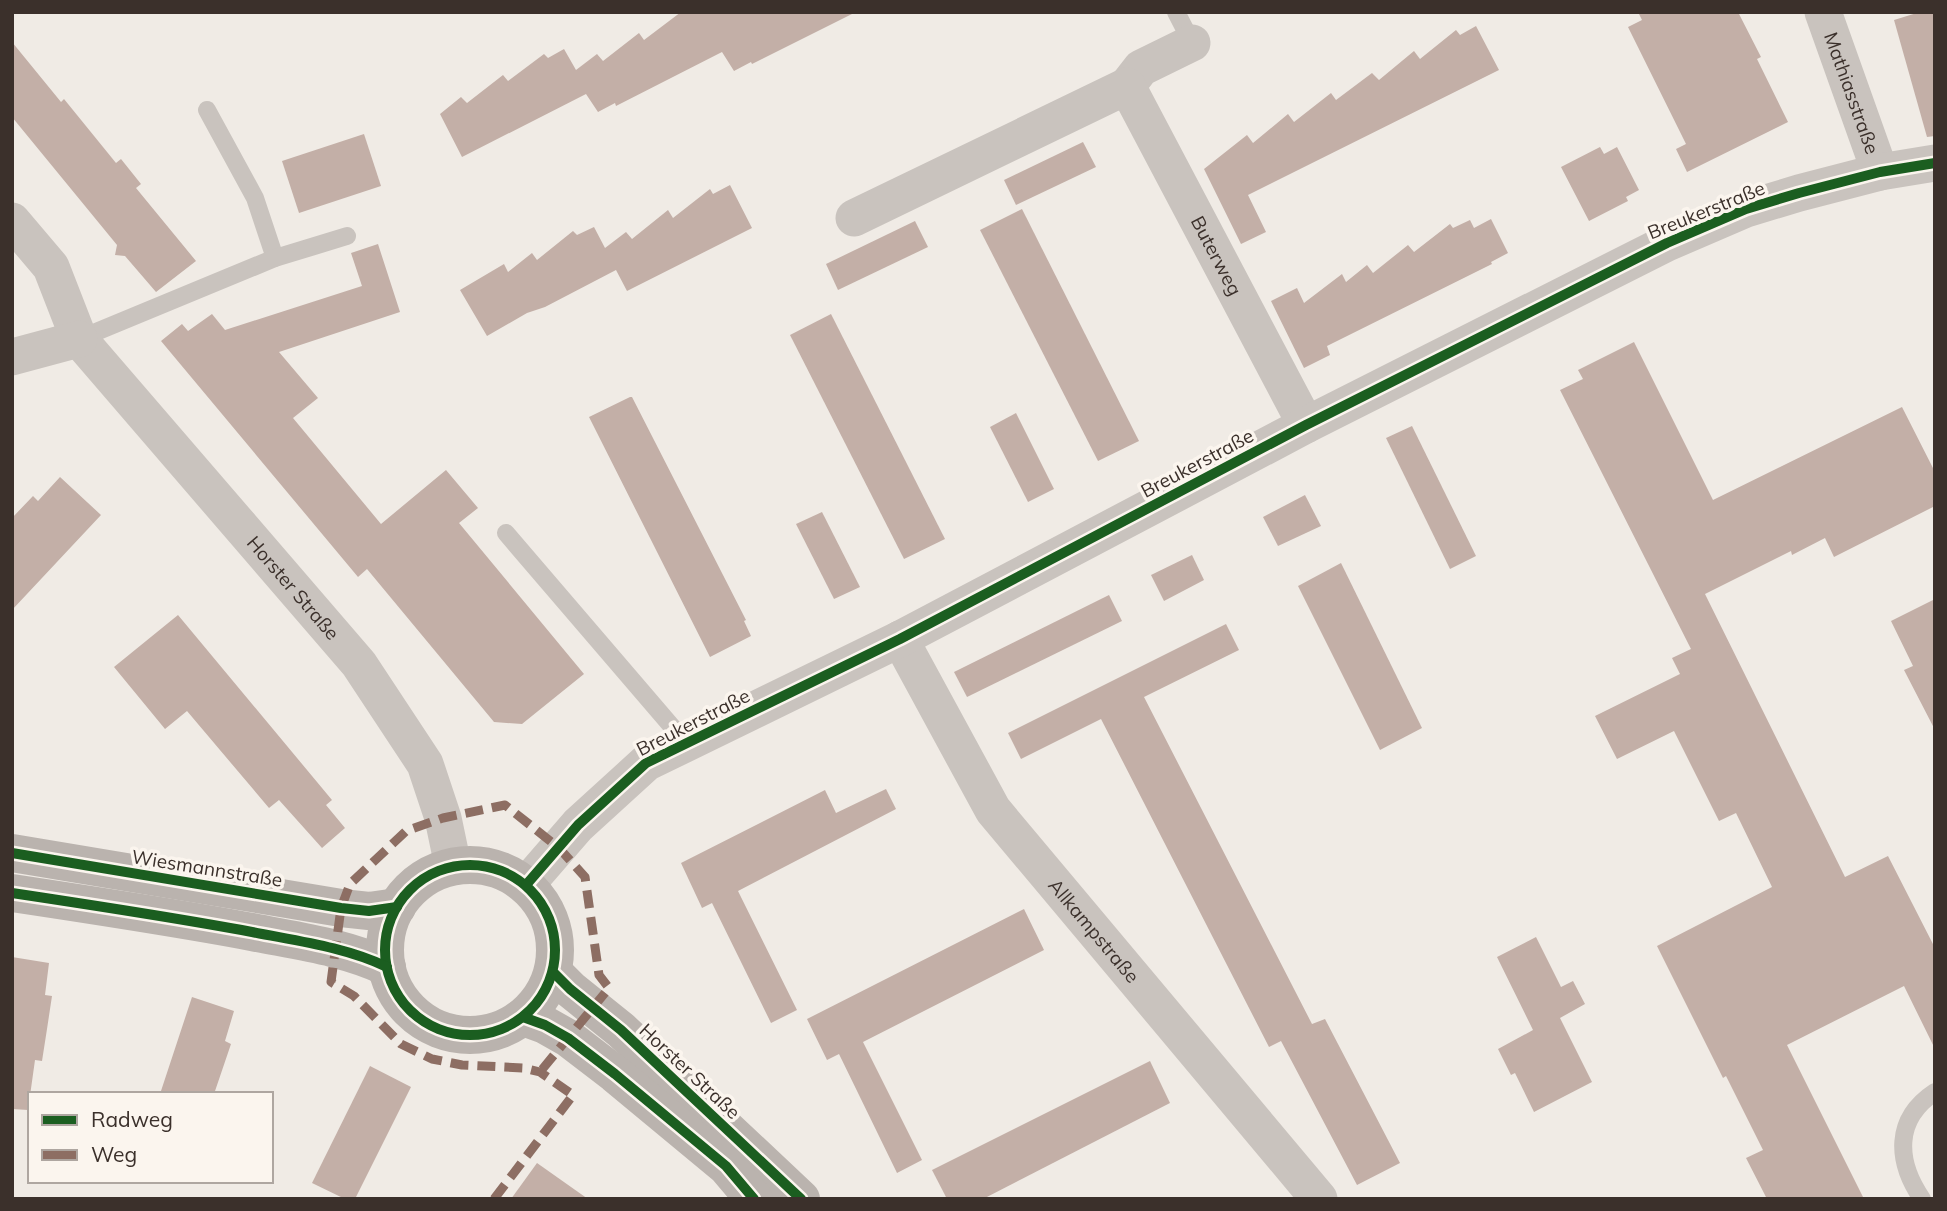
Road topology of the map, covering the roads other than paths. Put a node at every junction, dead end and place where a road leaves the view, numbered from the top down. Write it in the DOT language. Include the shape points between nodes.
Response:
graph roads {
  1 [pos="1824,12"];
  2 [pos="1184,28"];
  3 [pos="1127,86"];
  4 [pos="208,110"];
  5 [pos="1935,163"];
  6 [pos="1881,172"];
  7 [pos="854,218"];
  8 [pos="12,221"];
  9 [pos="347,236"];
  10 [pos="275,258"];
  11 [pos="79,339"];
  12 [pos="12,357"];
  13 [pos="1306,425"];
  14 [pos="506,533"];
  15 [pos="900,639"];
  16 [pos="686,743"];
  17 [pos="12,853"];
  18 [pos="453,866"];
  19 [pos="526,885"];
  20 [pos="12,893"];
  21 [pos="397,908"];
  22 [pos="387,967"];
  23 [pos="553,972"];
  24 [pos="523,1017"];
  25 [pos="1935,1092"];
  26 [pos="754,1199"];
  27 [pos="800,1199"];
  28 [pos="1319,1199"];
  29 [pos="1922,1199"];
  1 -- 6 [label="street, Mathiasstraße"];
  2 -- 3 [label="street"];
  3 -- 7 [label="street"];
  3 -- 13 [label="street, Buterweg"];
  4 -- 10 [label="lane" via="255,198"];
  5 -- 6 [label="street, Breukerstraße"];
  6 -- 13 [label="street, Breukerstraße" via="1746,209 1667,243"];
  8 -- 11 [label="street, Horster Straße" via="51,267"];
  9 -- 10 [label="lane"];
  10 -- 11 [label="lane"];
  11 -- 12 [label="street"];
  11 -- 18 [label="street, Horster Straße" via="359,664 425,764"];
  13 -- 15 [label="street, Breukerstraße"];
  14 -- 16 [label="lane"];
  15 -- 16 [label="street, Breukerstraße"];
  15 -- 28 [label="street, Allkampstraße" via="993,810"];
  16 -- 19 [label="street, Breukerstraße" via="646,763 578,825"];
  17 -- 21 [label="main road, Wiesmannstraße" via="341,908"];
  18 -- 19 [label="main road" via="499,869"];
  18 -- 21 [label="main road" via="422,879"];
  19 -- 23 [label="main road" via="553,925"];
  20 -- 22 [label="main road" via="280,938 365,956"];
  21 -- 22 [label="main road" via="384,948"];
  22 -- 24 [label="main road" via="400,998 419,1018 442,1031 469,1036 496,1032"];
  23 -- 24 [label="main road" via="539,1001"];
  23 -- 27 [label="main road, Horster Straße"];
  24 -- 26 [label="main road" via="568,1038 615,1074 726,1167"];
  25 -- 29 [label="lane" via="1920,1102 1902,1143 1905,1169"];
}
